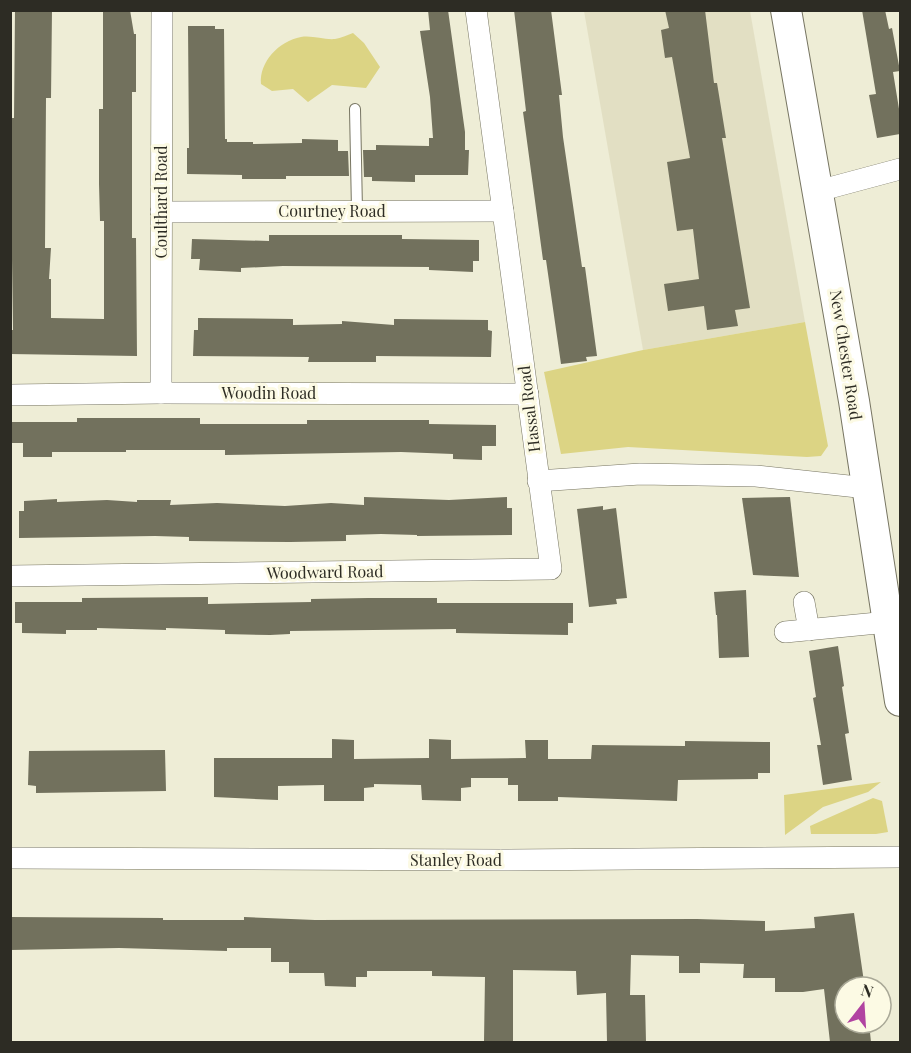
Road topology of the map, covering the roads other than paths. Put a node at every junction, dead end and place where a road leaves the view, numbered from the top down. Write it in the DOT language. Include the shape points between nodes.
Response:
graph roads {
  1 [pos="162,10"];
  2 [pos="476,10"];
  3 [pos="786,10"];
  4 [pos="355,110"];
  5 [pos="900,169"];
  6 [pos="818,191"];
  7 [pos="503,211"];
  8 [pos="161,212"];
  9 [pos="357,212"];
  10 [pos="161,393"];
  11 [pos="528,394"];
  12 [pos="10,395"];
  13 [pos="538,481"];
  14 [pos="867,488"];
  15 [pos="10,576"];
  16 [pos="804,602"];
  17 [pos="888,622"];
  18 [pos="809,630"];
  19 [pos="785,632"];
  20 [pos="900,701"];
  21 [pos="900,856"];
  22 [pos="10,858"];
  1 -- 8 [label="street, Coulthard Road"];
  2 -- 7 [label="street, Hassal Road"];
  3 -- 6 [label="main road, New Chester Road"];
  4 -- 9 [label="lane"];
  5 -- 6 [label="street"];
  6 -- 14 [label="main road, New Chester Road"];
  7 -- 9 [label="street, Courtney Road"];
  7 -- 11 [label="street, Hassal Road"];
  8 -- 9 [label="street, Courtney Road"];
  8 -- 10 [label="street, Coulthard Road"];
  10 -- 11 [label="street, Woodin Road"];
  10 -- 12 [label="street, Woodin Road"];
  11 -- 13 [label="street, Hassal Road"];
  13 -- 14 [label="street" via="640,474 756,476"];
  13 -- 15 [label="street, Woodward Road" via="551,569"];
  14 -- 17 [label="main road, New Chester Road"];
  16 -- 18 [label="street"];
  17 -- 18 [label="street"];
  17 -- 20 [label="main road, New Chester Road"];
  18 -- 19 [label="street"];
  21 -- 22 [label="street, Stanley Road" via="498,860"];
}
